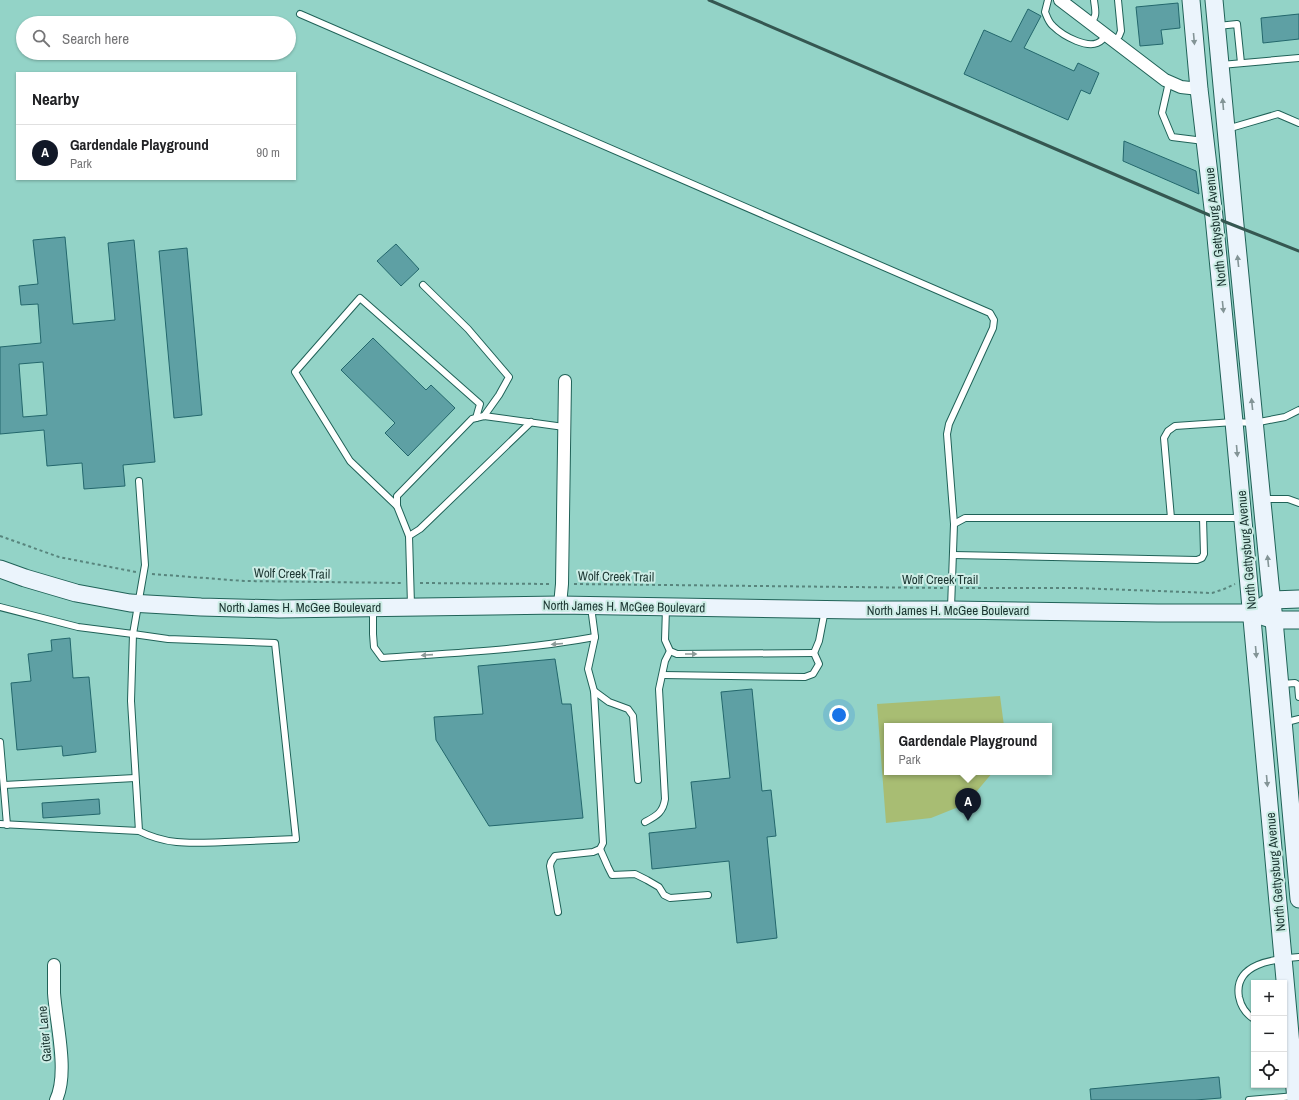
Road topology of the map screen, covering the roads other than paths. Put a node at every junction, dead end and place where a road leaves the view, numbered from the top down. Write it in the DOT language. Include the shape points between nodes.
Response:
graph roads {
  1 [pos="1048,0"];
  2 [pos="1060,0"];
  3 [pos="1094,0"];
  4 [pos="1118,0"];
  5 [pos="1191,0"];
  6 [pos="1214,0"];
  7 [pos="300,14"];
  8 [pos="1090,23"];
  9 [pos="1216,26"];
  10 [pos="1109,38"];
  11 [pos="1299,58"];
  12 [pos="1241,63"];
  13 [pos="1220,65"];
  14 [pos="1169,82"];
  15 [pos="1199,89"];
  16 [pos="1299,123"];
  17 [pos="1226,129"];
  18 [pos="1205,141"];
  19 [pos="423,285"];
  20 [pos="565,381"];
  21 [pos="1299,410"];
  22 [pos="484,416"];
  23 [pos="476,418"];
  24 [pos="531,422"];
  25 [pos="1234,422"];
  26 [pos="1254,423"];
  27 [pos="564,427"];
  28 [pos="139,481"];
  29 [pos="1261,499"];
  30 [pos="1299,503"];
  31 [pos="397,506"];
  32 [pos="1171,518"];
  33 [pos="1203,518"];
  34 [pos="1243,518"];
  35 [pos="954,524"];
  36 [pos="409,536"];
  37 [pos="953,555"];
  38 [pos="0,569"];
  39 [pos="1299,599"];
  40 [pos="1272,600"];
  41 [pos="138,603"];
  42 [pos="560,605"];
  43 [pos="591,605"];
  44 [pos="0,607"];
  45 [pos="373,607"];
  46 [pos="412,607"];
  47 [pos="666,607"];
  48 [pos="825,609"];
  49 [pos="951,610"];
  50 [pos="1252,613"];
  51 [pos="1274,620"];
  52 [pos="1299,620"];
  53 [pos="133,634"];
  54 [pos="595,637"];
  55 [pos="670,651"];
  56 [pos="814,653"];
  57 [pos="663,675"];
  58 [pos="1291,682"];
  59 [pos="594,691"];
  60 [pos="1299,697"];
  61 [pos="1295,720"];
  62 [pos="0,742"];
  63 [pos="135,778"];
  64 [pos="638,780"];
  65 [pos="4,784"];
  66 [pos="645,822"];
  67 [pos="0,824"];
  68 [pos="7,825"];
  69 [pos="140,831"];
  70 [pos="600,849"];
  71 [pos="708,895"];
  72 [pos="1299,899"];
  73 [pos="558,912"];
  74 [pos="1291,957"];
  75 [pos="54,965"];
  76 [pos="1251,1016"];
  77 [pos="1289,1026"];
  78 [pos="1296,1098"];
  79 [pos="56,1100"];
  80 [pos="1249,1100"];
  1 -- 10 [label="lane" via="1045,12 1052,26 1067,36 1092,45"];
  2 -- 8 [label="street"];
  3 -- 8 [label="lane" via="1095,16"];
  4 -- 10 [label="lane" via="1121,31 1119,36"];
  5 -- 15 [label="main road, North Gettysburg Avenue, one-way"];
  6 -- 9 [label="main road, North Gettysburg Avenue"];
  7 -- 35 [label="lane" via="990,313 994,320 993,328 949,424 947,434"];
  8 -- 10 [label="street"];
  9 -- 12 [label="lane" via="1237,24"];
  9 -- 13 [label="main road, North Gettysburg Avenue"];
  10 -- 14 [label="street"];
  11 -- 12 [label="lane"];
  12 -- 13 [label="lane"];
  17 -- 13 [label="main road, North Gettysburg Avenue, one-way"];
  14 -- 15 [label="street" via="1181,87"];
  14 -- 18 [label="lane" via="1162,113 1172,137"];
  15 -- 18 [label="main road, North Gettysburg Avenue"];
  16 -- 17 [label="lane" via="1278,114"];
  26 -- 17 [label="main road, North Gettysburg Avenue, one-way"];
  18 -- 25 [label="main road, North Gettysburg Avenue, one-way"];
  19 -- 22 [label="lane" via="468,329 509,376"];
  20 -- 27 [label="street"];
  21 -- 26 [label="lane" via="1285,417"];
  22 -- 23 [label="lane"];
  22 -- 24 [label="lane"];
  23 -- 31 [label="lane" via="472,419 397,496"];
  23 -- 31 [label="lane" via="480,404 360,298 295,372 350,460"];
  24 -- 27 [label="lane"];
  24 -- 36 [label="lane" via="420,529"];
  25 -- 26 [label="lane"];
  25 -- 32 [label="lane" via="1175,426 1168,431 1164,438"];
  25 -- 34 [label="main road, North Gettysburg Avenue, one-way"];
  26 -- 29 [label="main road, North Gettysburg Avenue"];
  27 -- 42 [label="street"];
  28 -- 41 [label="lane" via="145,565"];
  29 -- 30 [label="lane" via="1288,499"];
  40 -- 29 [label="main road, North Gettysburg Avenue, one-way"];
  31 -- 36 [label="lane"];
  32 -- 33 [label="lane"];
  32 -- 35 [label="lane" via="965,518"];
  33 -- 34 [label="lane"];
  33 -- 37 [label="lane" via="1204,554 1197,560"];
  34 -- 50 [label="main road, North Gettysburg Avenue"];
  35 -- 37 [label="lane"];
  36 -- 46 [label="lane"];
  37 -- 49 [label="lane"];
  38 -- 41 [label="main road, North James H. McGee Boulevard" via="76,593"];
  39 -- 40 [label="main road"];
  40 -- 50 [label="main road"];
  40 -- 51 [label="main road, North Gettysburg Avenue"];
  41 -- 45 [label="main road, North James H. McGee Boulevard" via="202,608"];
  41 -- 53 [label="lane"];
  42 -- 43 [label="main road, North James H. McGee Boulevard"];
  42 -- 46 [label="main road, North James H. McGee Boulevard"];
  43 -- 47 [label="main road, North James H. McGee Boulevard"];
  43 -- 54 [label="lane"];
  44 -- 53 [label="lane" via="78,627"];
  45 -- 46 [label="main road, North James H. McGee Boulevard"];
  54 -- 45 [label="lane, one-way" via="564,643 382,658 374,647"];
  47 -- 48 [label="main road, North James H. McGee Boulevard"];
  47 -- 55 [label="lane" via="665,640"];
  48 -- 49 [label="main road, North James H. McGee Boulevard"];
  48 -- 56 [label="lane" via="820,641"];
  49 -- 50 [label="main road, North James H. McGee Boulevard"];
  50 -- 51 [label="main road, North James H. McGee Boulevard"];
  50 -- 74 [label="main road, North Gettysburg Avenue, one-way"];
  51 -- 52 [label="main road, North James H. McGee Boulevard"];
  51 -- 58 [label="main road, North Gettysburg Avenue"];
  53 -- 63 [label="lane" via="131,701"];
  53 -- 69 [label="lane" via="168,639 275,643 296,839 183,843 152,837"];
  54 -- 59 [label="lane" via="588,669"];
  55 -- 56 [label="lane, one-way" via="677,654"];
  55 -- 57 [label="lane"];
  56 -- 57 [label="lane" via="819,664 813,674 805,677"];
  57 -- 66 [label="lane" via="659,689 665,799 664,807 657,816"];
  58 -- 60 [label="lane" via="1298,685"];
  58 -- 61 [label="main road, North Gettysburg Avenue"];
  59 -- 64 [label="lane" via="609,702 628,709 633,716"];
  59 -- 70 [label="lane" via="603,838"];
  61 -- 72 [label="main road, North Gettysburg Avenue"];
  62 -- 65 [label="lane"];
  63 -- 65 [label="lane"];
  63 -- 69 [label="lane"];
  65 -- 68 [label="lane"];
  67 -- 68 [label="lane"];
  68 -- 69 [label="lane"];
  70 -- 71 [label="lane" via="612,875 635,874 670,898"];
  70 -- 73 [label="lane" via="555,856 550,866"];
  74 -- 76 [label="lane" via="1264,962 1244,975 1238,993 1244,1010"];
  74 -- 77 [label="main road, North Gettysburg Avenue"];
  75 -- 79 [label="street, Gaiter Lane" via="61,1064 61,1081"];
  77 -- 78 [label="main road, North Gettysburg Avenue"];
  78 -- 80 [label="lane"];
}
